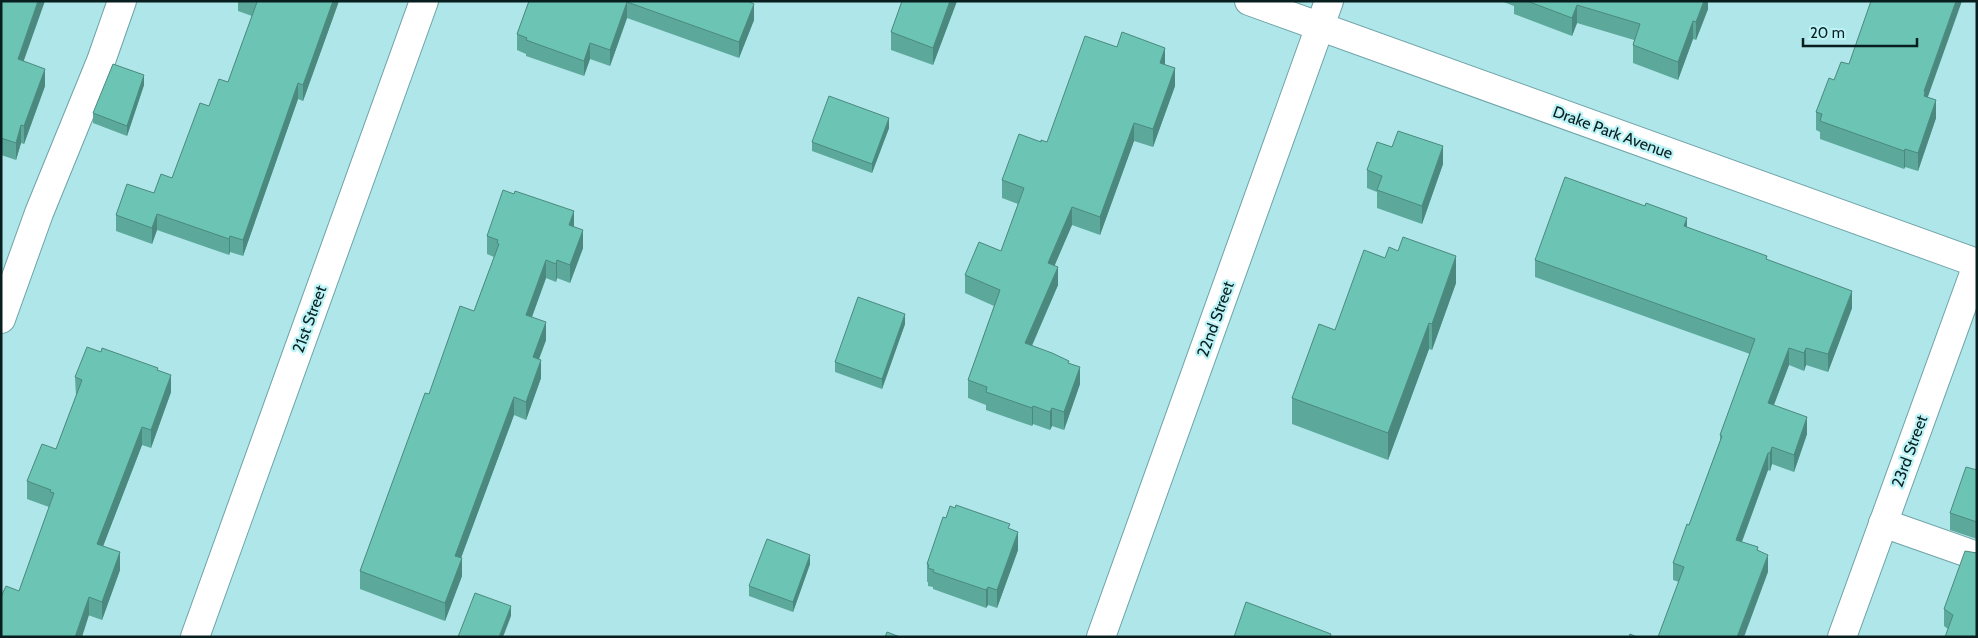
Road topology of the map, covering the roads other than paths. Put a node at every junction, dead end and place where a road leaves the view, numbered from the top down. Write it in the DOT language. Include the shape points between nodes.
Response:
graph roads {
  1 [pos="122,1"];
  2 [pos="424,1"];
  3 [pos="1249,1"];
  4 [pos="1329,1"];
  5 [pos="1321,27"];
  6 [pos="1977,264"];
  7 [pos="1,319"];
  8 [pos="1883,523"];
  9 [pos="1977,556"];
  10 [pos="195,637"];
  11 [pos="1101,637"];
  12 [pos="1842,637"];
  1 -- 7 [label="street"];
  2 -- 10 [label="street, 21st Street"];
  3 -- 5 [label="street, Drake Park Avenue"];
  4 -- 5 [label="street, 22nd Street"];
  5 -- 6 [label="street, Drake Park Avenue"];
  5 -- 11 [label="street, 22nd Street"];
  6 -- 8 [label="street, 23rd Street"];
  8 -- 9 [label="street"];
  8 -- 12 [label="street, 23rd Street"];
}
